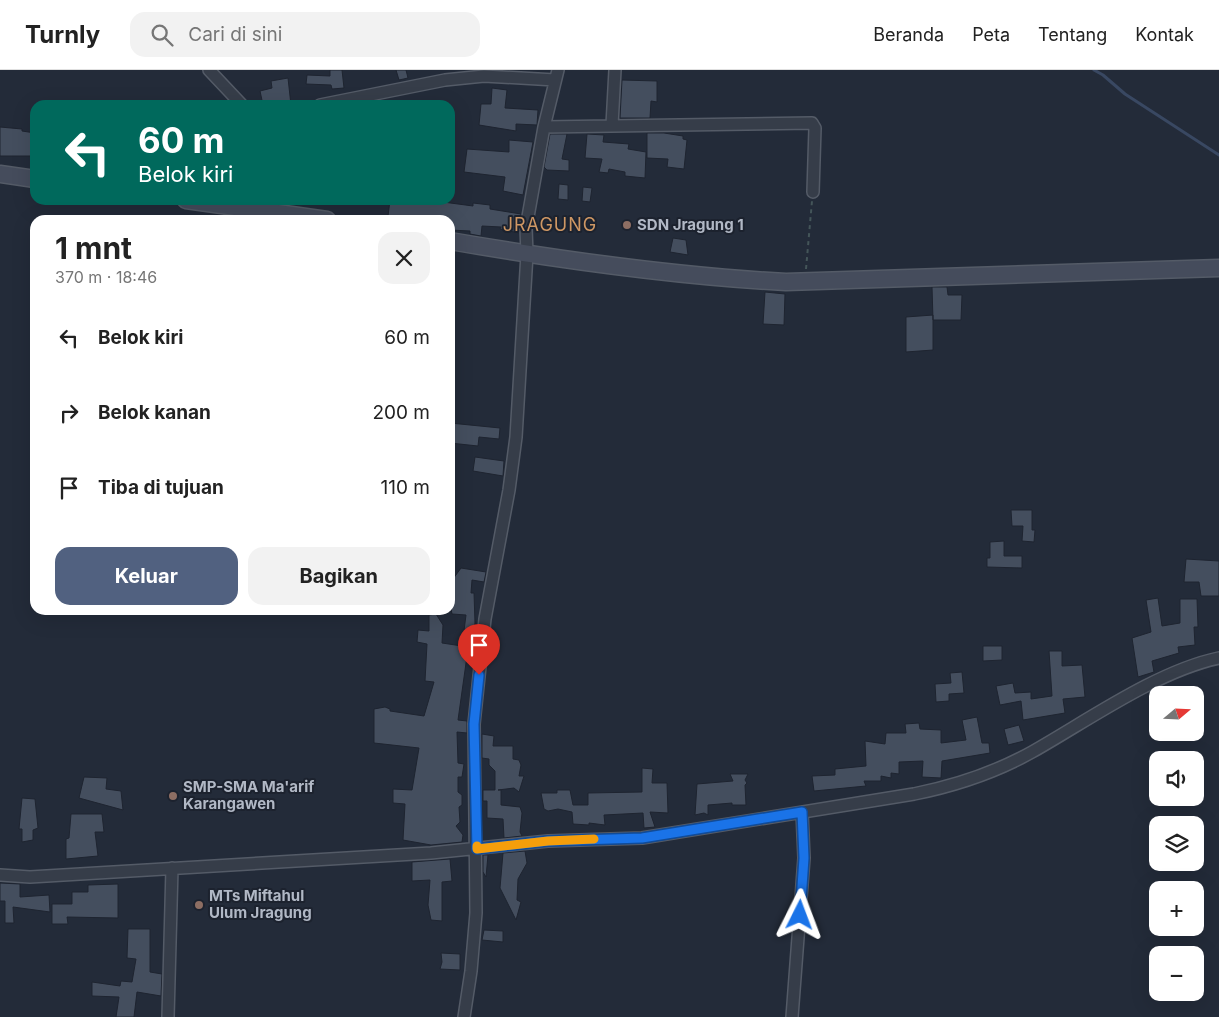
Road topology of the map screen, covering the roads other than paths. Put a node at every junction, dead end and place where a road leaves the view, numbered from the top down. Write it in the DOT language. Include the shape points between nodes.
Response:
graph roads {
  1 [pos="209,70"];
  2 [pos="615,70"];
  3 [pos="557,75"];
  4 [pos="237,100"];
  5 [pos="345,100"];
  6 [pos="612,125"];
  7 [pos="544,127"];
  8 [pos="0,174"];
  9 [pos="30,178"];
  10 [pos="813,192"];
  11 [pos="255,205"];
  12 [pos="303,215"];
  13 [pos="455,242"];
  14 [pos="527,254"];
  15 [pos="1219,268"];
  16 [pos="1219,658"];
  17 [pos="802,812"];
  18 [pos="477,849"];
  19 [pos="172,868"];
  20 [pos="0,875"];
  21 [pos="168,1017"];
  22 [pos="464,1017"];
  23 [pos="792,1017"];
  1 -- 4 [label="street"];
  2 -- 6 [label="street"];
  3 -- 5 [label="street" via="445,80"];
  3 -- 7 [label="street"];
  6 -- 7 [label="street"];
  6 -- 10 [label="street" via="812,123 815,128"];
  7 -- 14 [label="street" via="526,228"];
  8 -- 9 [label="main road"];
  11 -- 12 [label="main road"];
  13 -- 14 [label="main road"];
  14 -- 15 [label="main road" via="719,278 805,282"];
  14 -- 18 [label="street" via="515,444 485,619 474,724"];
  16 -- 17 [label="street" via="1199,663 1154,683 1094,714 1031,753 947,788"];
  17 -- 18 [label="street" via="642,838 548,841"];
  17 -- 23 [label="street" via="804,858"];
  18 -- 19 [label="street"];
  18 -- 22 [label="street" via="476,913"];
  19 -- 20 [label="street" via="30,877"];
  19 -- 21 [label="street"];
}
